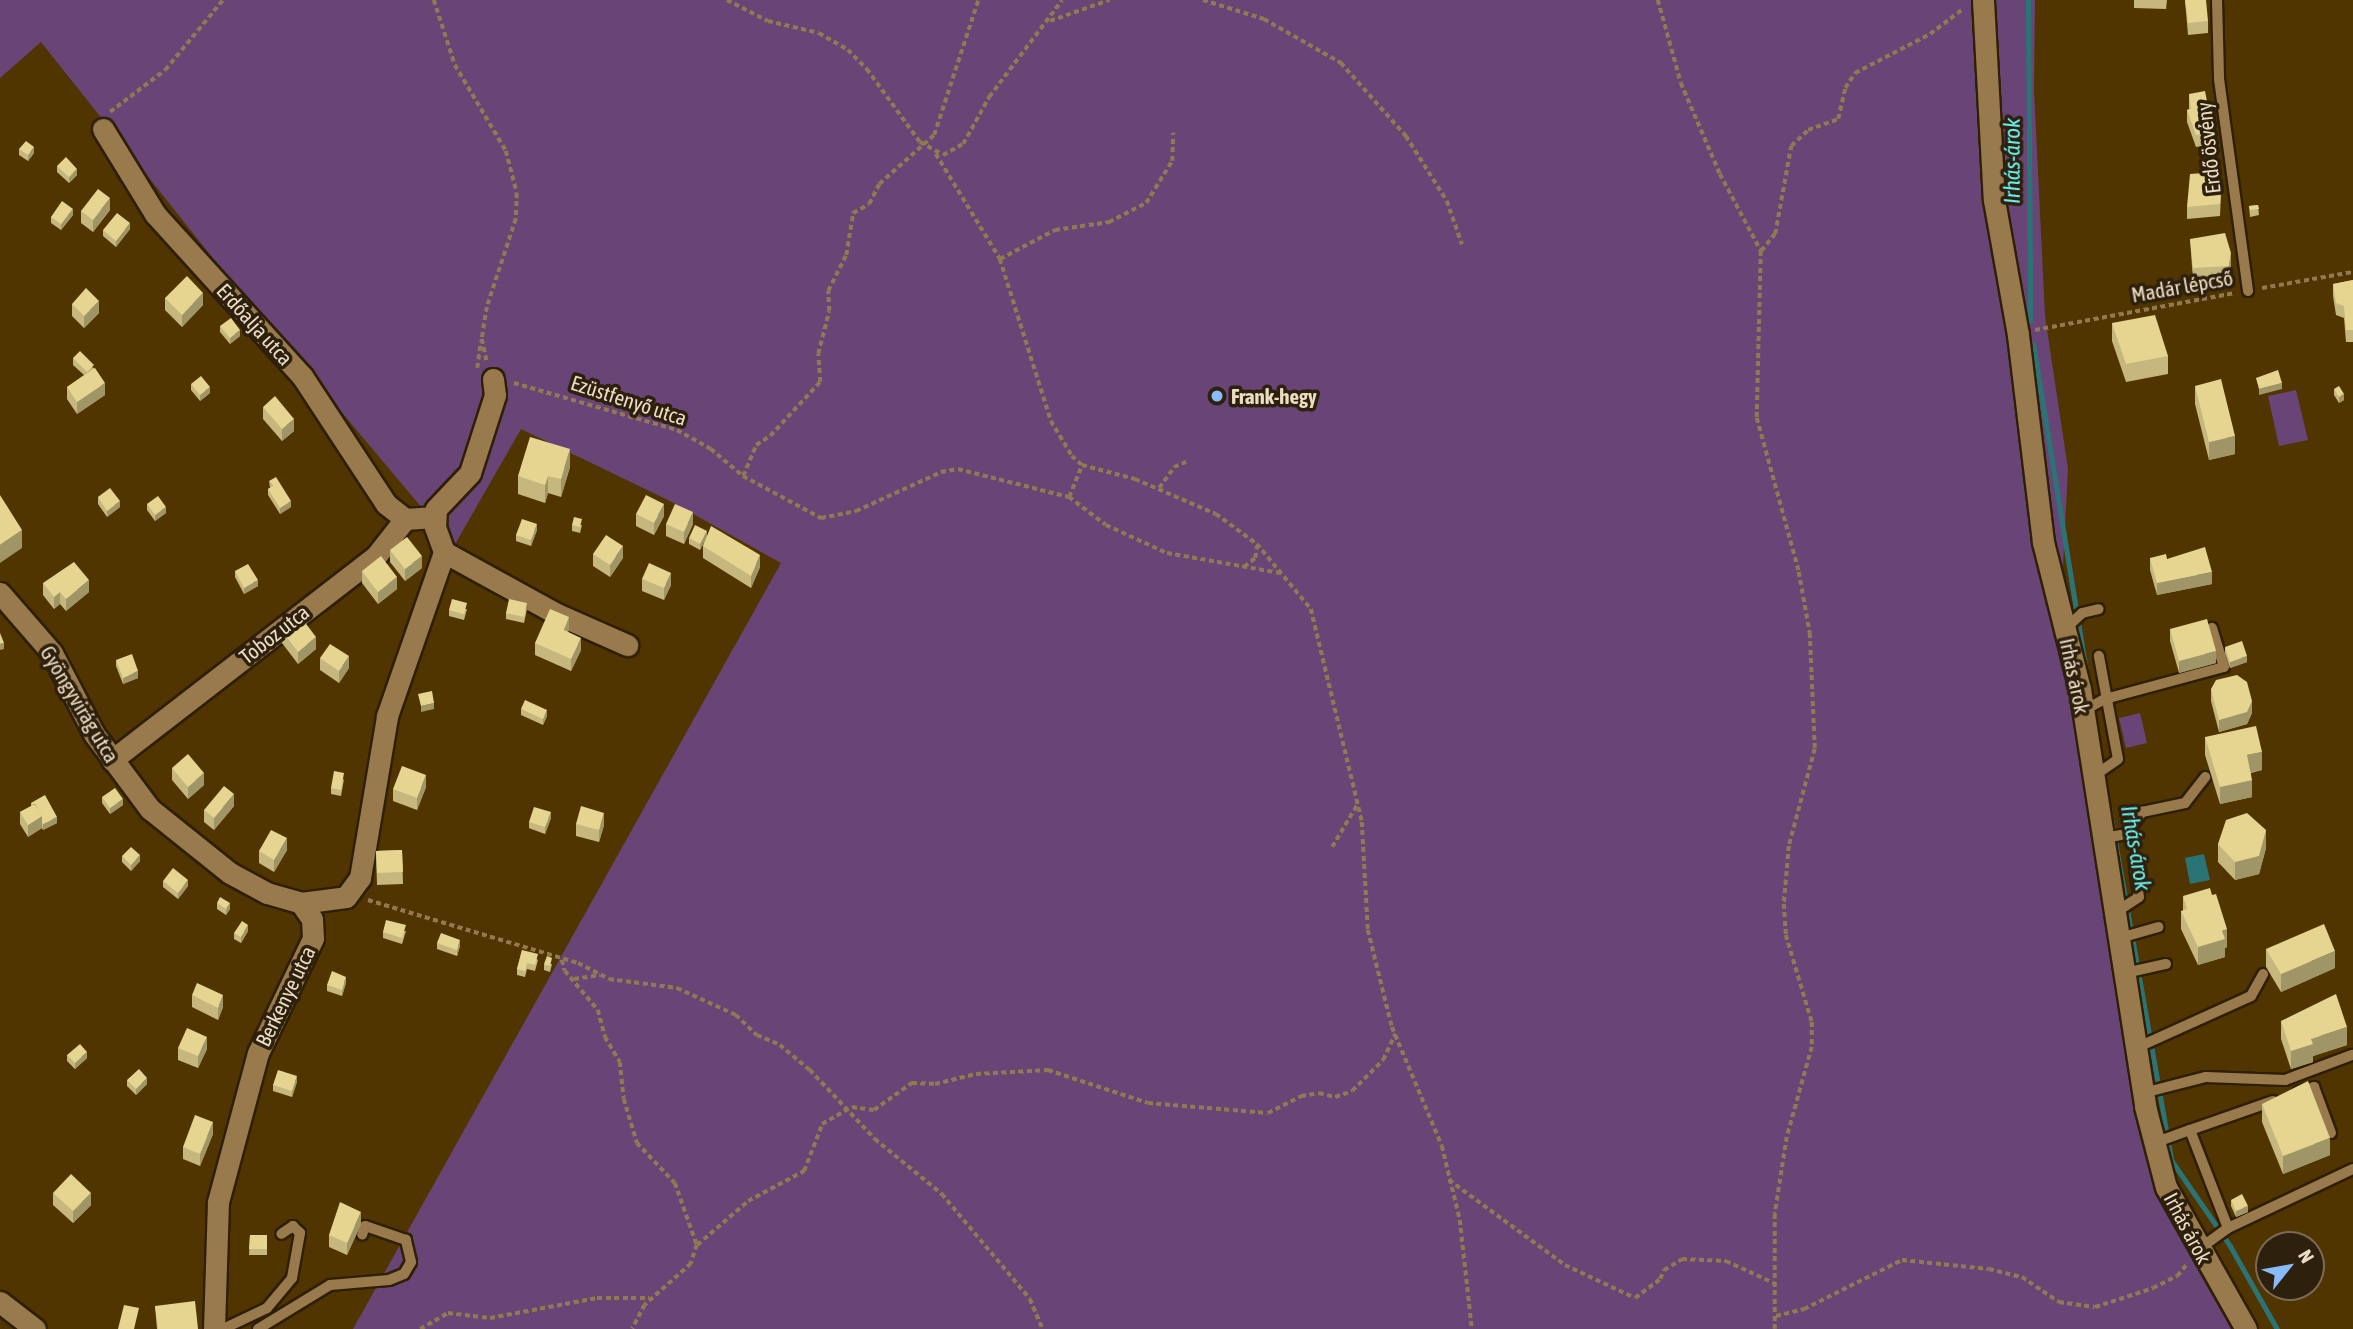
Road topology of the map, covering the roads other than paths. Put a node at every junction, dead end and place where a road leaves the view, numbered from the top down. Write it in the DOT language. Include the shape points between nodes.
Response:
graph roads {
  1 [pos="2217,0"];
  2 [pos="1975,3"];
  3 [pos="103,129"];
  4 [pos="2248,291"];
  5 [pos="493,379"];
  6 [pos="435,517"];
  7 [pos="405,520"];
  8 [pos="444,552"];
  9 [pos="0,593"];
  10 [pos="2098,609"];
  11 [pos="2212,628"];
  12 [pos="2065,629"];
  13 [pos="627,645"];
  14 [pos="2099,656"];
  15 [pos="2105,699"];
  16 [pos="2083,711"];
  17 [pos="112,760"];
  18 [pos="2102,770"];
  19 [pos="2205,777"];
  20 [pos="2104,838"];
  21 [pos="2135,867"];
  22 [pos="301,903"];
  23 [pos="2116,912"];
  24 [pos="2158,927"];
  25 [pos="2129,936"];
  26 [pos="2166,964"];
  27 [pos="2135,971"];
  28 [pos="2263,974"];
  29 [pos="2136,1048"];
  30 [pos="2352,1055"];
  31 [pos="2143,1093"];
  32 [pos="2184,1132"];
  33 [pos="2331,1133"];
  34 [pos="2154,1143"];
  35 [pos="2353,1169"];
  36 [pos="2228,1228"];
  37 [pos="281,1234"];
  38 [pos="362,1235"];
  39 [pos="2199,1249"];
  40 [pos="0,1302"];
  41 [pos="35,1329"];
  42 [pos="214,1329"];
  43 [pos="223,1329"];
  44 [pos="258,1329"];
  45 [pos="2246,1329"];
  1 -- 4 [label="lane, Erdő ösvény" via="2219,79"];
  2 -- 12 [label="street, Irhás árok" via="1994,200 2018,335 2043,542"];
  3 -- 7 [label="street, Erdőalja utca" via="155,214 302,376 386,504"];
  5 -- 6 [label="street" via="495,395 470,473 443,499"];
  6 -- 7 [label="street"];
  6 -- 8 [label="street"];
  7 -- 17 [label="street, Toboz utca" via="376,556"];
  8 -- 13 [label="street" via="557,614"];
  8 -- 22 [label="street" via="387,716 360,878 346,897"];
  9 -- 17 [label="street, Gyöngyvirág utca" via="52,653"];
  10 -- 12 [label="lane" via="2081,613"];
  11 -- 15 [label="lane" via="2224,667"];
  12 -- 16 [label="street, Irhás árok"];
  14 -- 15 [label="lane"];
  15 -- 16 [label="lane"];
  15 -- 18 [label="lane" via="2118,759"];
  16 -- 18 [label="street, Irhás árok"];
  17 -- 22 [label="street, Gyöngyvirág utca" via="150,809 230,873 267,893"];
  18 -- 20 [label="street, Irhás árok"];
  19 -- 20 [label="lane" via="2185,803 2143,812 2127,834"];
  20 -- 23 [label="street, Irhás árok"];
  21 -- 23 [label="lane" via="2139,897"];
  22 -- 42 [label="street, Berkenye utca" via="312,919 313,938 258,1053 218,1202"];
  23 -- 25 [label="street, Irhás árok"];
  24 -- 25 [label="lane"];
  25 -- 27 [label="street, Irhás árok"];
  26 -- 27 [label="lane"];
  27 -- 29 [label="street, Irhás árok"];
  28 -- 29 [label="lane" via="2251,996"];
  29 -- 31 [label="street, Irhás árok"];
  30 -- 31 [label="lane" via="2285,1080 2206,1077"];
  31 -- 34 [label="street, Irhás árok"];
  32 -- 33 [label="lane" via="2314,1087"];
  32 -- 34 [label="lane"];
  32 -- 36 [label="lane"];
  34 -- 39 [label="street, Irhás árok" via="2166,1187"];
  35 -- 36 [label="lane"];
  36 -- 39 [label="lane"];
  37 -- 43 [label="lane" via="293,1226 300,1233 292,1278 267,1308"];
  38 -- 44 [label="lane" via="365,1226 406,1240 411,1262 404,1274 389,1280 330,1285"];
  39 -- 45 [label="street, Irhás árok"];
  40 -- 41 [label="street"];
}
